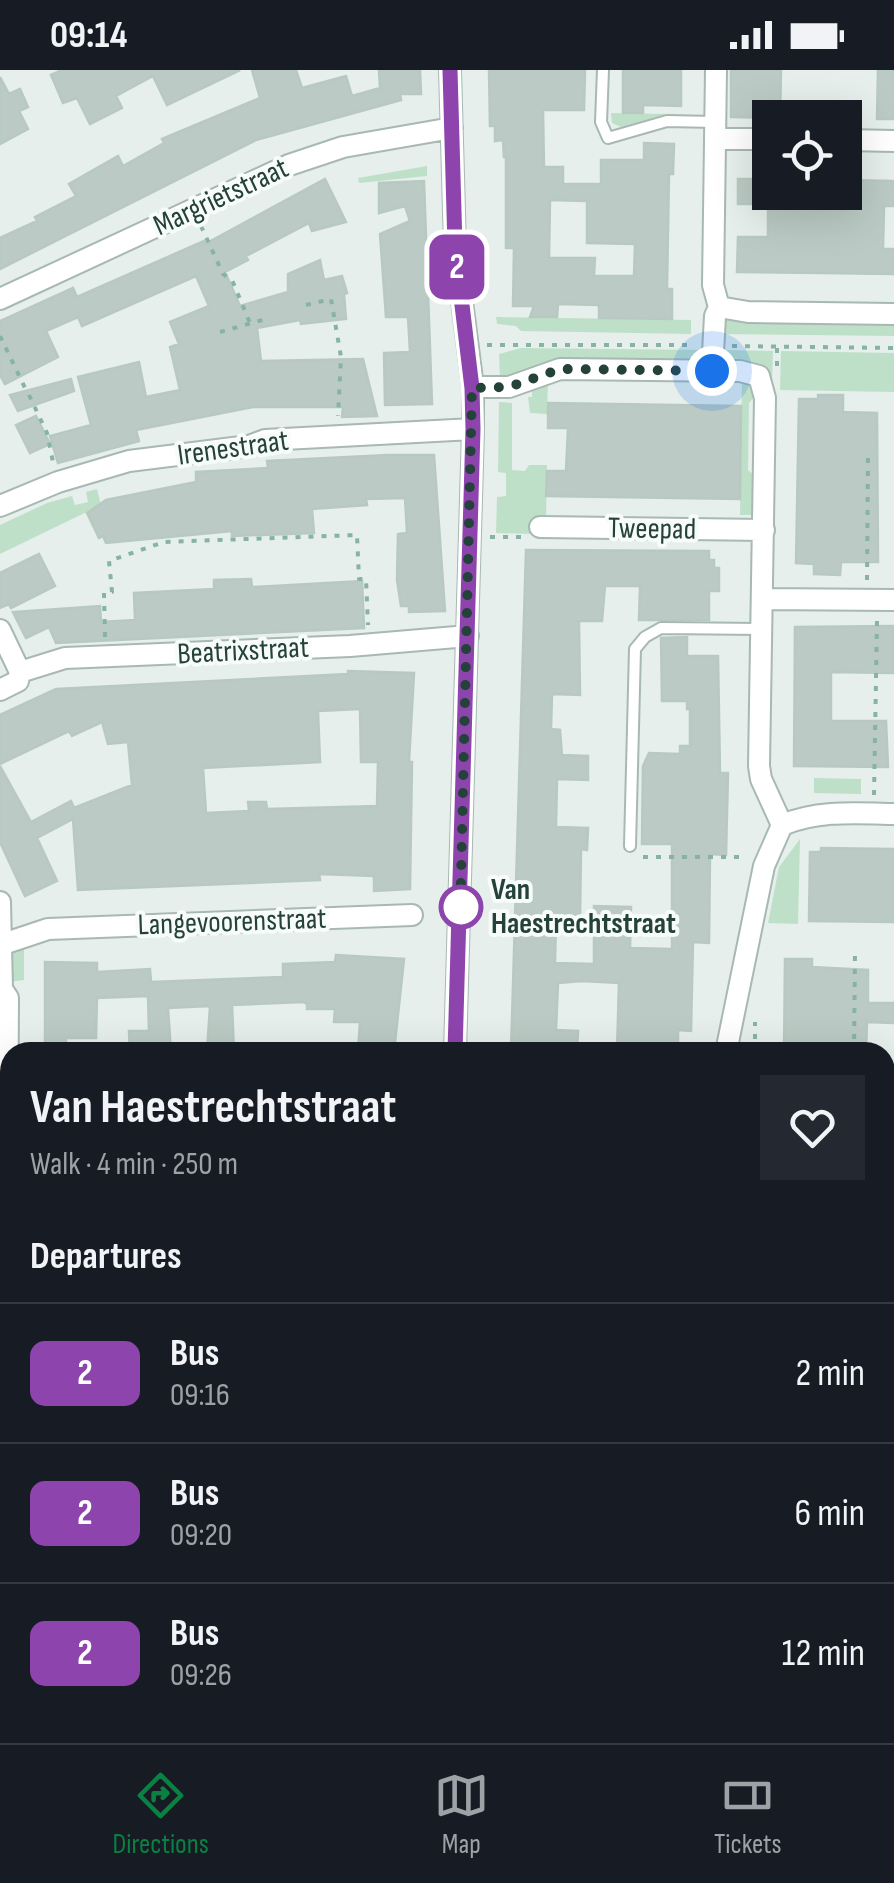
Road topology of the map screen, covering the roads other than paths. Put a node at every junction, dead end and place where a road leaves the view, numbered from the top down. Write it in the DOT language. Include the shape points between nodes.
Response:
graph roads {
  1 [pos="450,70"];
  2 [pos="603,70"];
  3 [pos="716,70"];
  4 [pos="452,128"];
  5 [pos="715,130"];
  6 [pos="752,137"];
  7 [pos="862,140"];
  8 [pos="894,141"];
  9 [pos="0,299"];
  10 [pos="719,307"];
  11 [pos="894,314"];
  12 [pos="712,371"];
  13 [pos="472,388"];
  14 [pos="473,429"];
  15 [pos="0,506"];
  16 [pos="540,527"];
  17 [pos="764,530"];
  18 [pos="762,599"];
  19 [pos="880,600"];
  20 [pos="761,629"];
  21 [pos="0,630"];
  22 [pos="468,636"];
  23 [pos="20,672"];
  24 [pos="0,690"];
  25 [pos="884,813"];
  26 [pos="782,825"];
  27 [pos="630,846"];
  28 [pos="0,902"];
  29 [pos="412,914"];
  30 [pos="1,945"];
  31 [pos="1,990"];
  32 [pos="7,1042"];
  33 [pos="455,1042"];
  34 [pos="728,1042"];
  1 -- 4 [label="street"];
  2 -- 5 [label="lane" via="601,122 608,138 665,122"];
  3 -- 5 [label="street"];
  4 -- 9 [label="street, Margrietstraat" via="318,154"];
  4 -- 13 [label="street" via="457,276"];
  5 -- 6 [label="street"];
  5 -- 10 [label="street"];
  7 -- 8 [label="street"];
  10 -- 11 [label="street"];
  10 -- 12 [label="street"];
  12 -- 13 [label="street" via="560,369 509,387"];
  12 -- 17 [label="street" via="748,372 764,386"];
  13 -- 14 [label="street"];
  14 -- 15 [label="street, Irenestraat" via="265,440 138,460"];
  14 -- 22 [label="street"];
  16 -- 17 [label="street, Tweepad"];
  17 -- 18 [label="street"];
  18 -- 19 [label="street"];
  18 -- 20 [label="street"];
  20 -- 26 [label="street" via="759,766"];
  20 -- 27 [label="lane" via="661,628 635,649"];
  21 -- 23 [label="street"];
  22 -- 23 [label="street, Beatrixstraat" via="50,660"];
  22 -- 33 [label="street"];
  23 -- 24 [label="street" via="18,681"];
  25 -- 26 [label="street" via="804,816"];
  26 -- 34 [label="street" via="768,854"];
  28 -- 30 [label="street"];
  29 -- 30 [label="street, Langevoorenstraat" via="48,929"];
  30 -- 31 [label="street"];
  31 -- 32 [label="street" via="8,998"];
}
